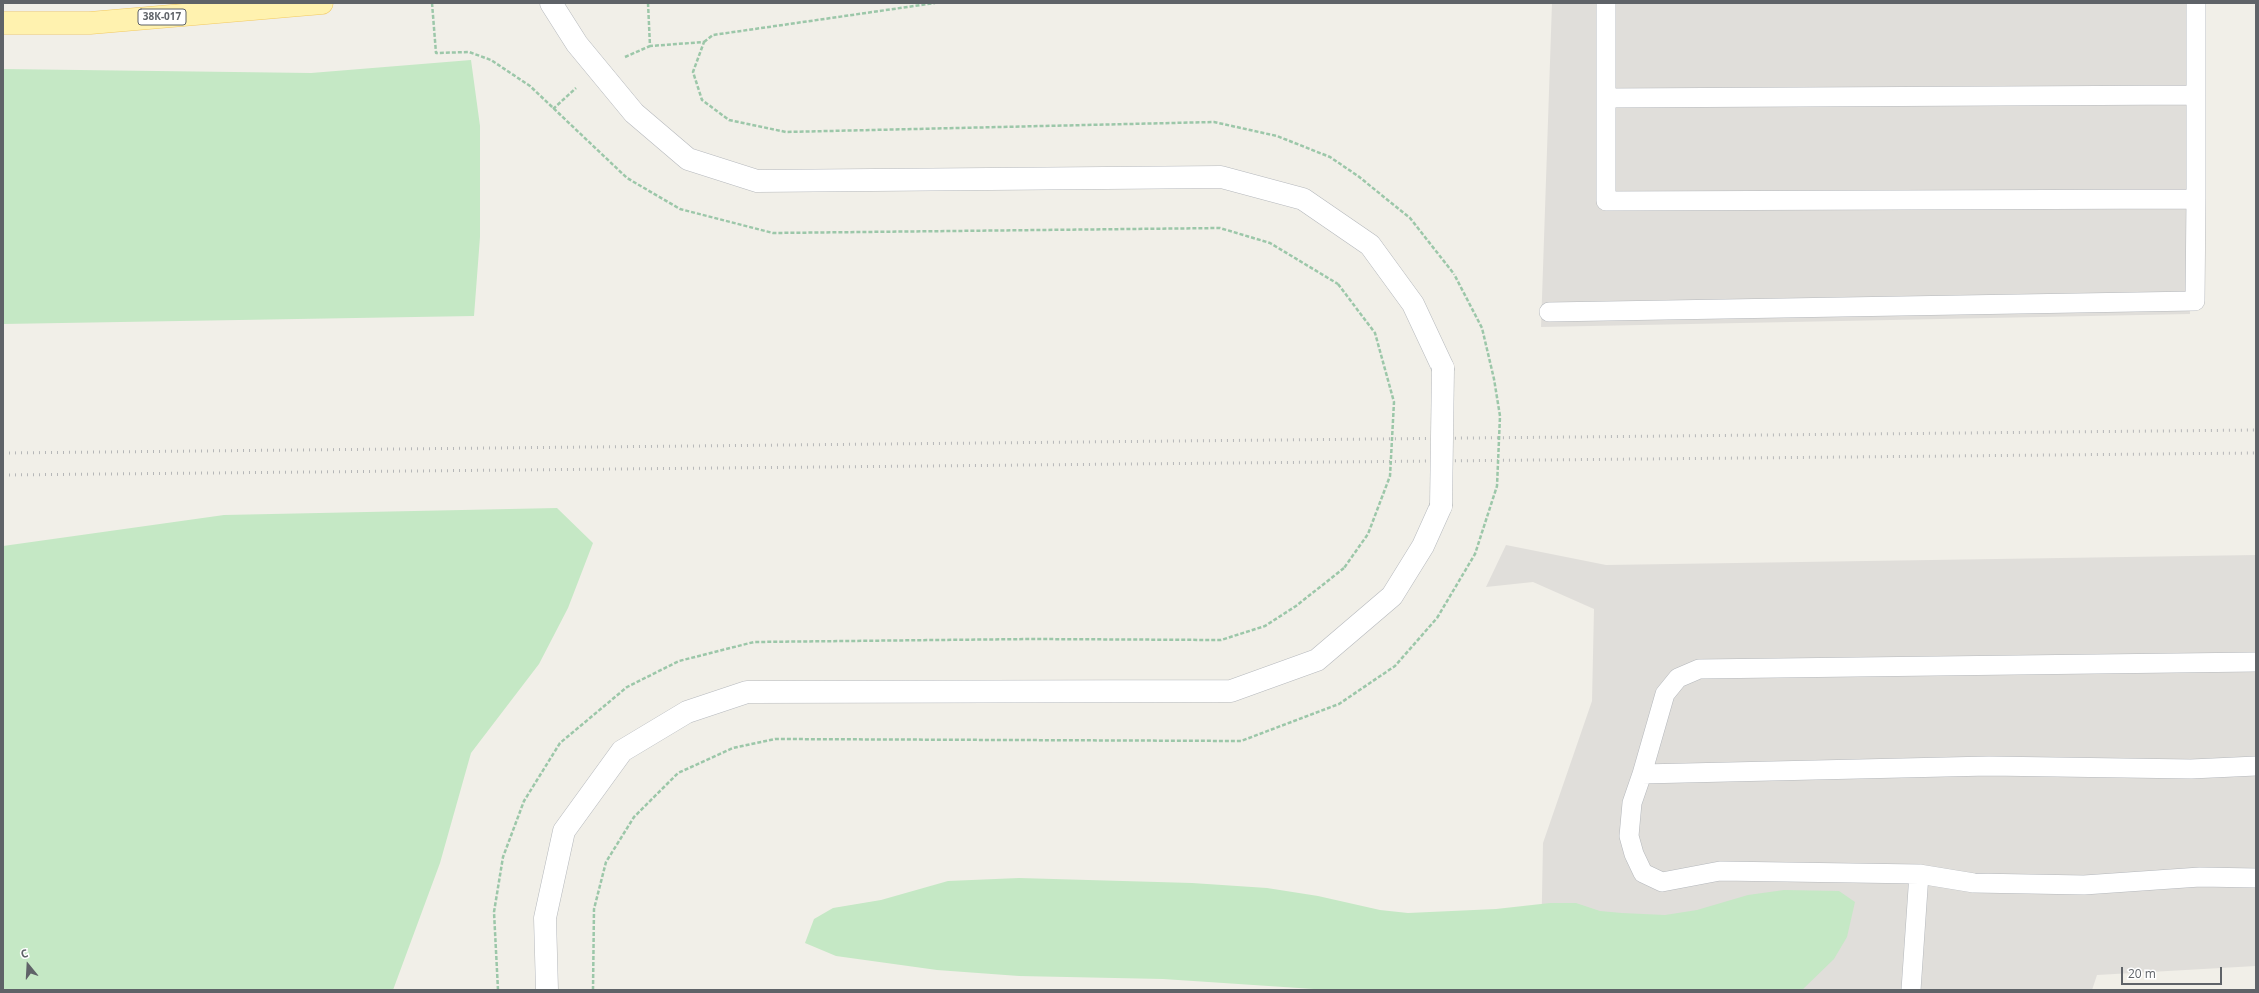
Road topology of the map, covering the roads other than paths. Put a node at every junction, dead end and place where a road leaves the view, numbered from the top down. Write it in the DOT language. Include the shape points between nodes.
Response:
graph roads {
  1 [pos="322,3"];
  2 [pos="551,3"];
  3 [pos="1606,3"];
  4 [pos="2196,3"];
  5 [pos="3,23"];
  6 [pos="2196,95"];
  7 [pos="1607,98"];
  8 [pos="2196,198"];
  9 [pos="1549,312"];
  10 [pos="2256,662"];
  11 [pos="2256,766"];
  12 [pos="1642,774"];
  13 [pos="1919,874"];
  14 [pos="2256,878"];
  15 [pos="547,990"];
  16 [pos="1911,990"];
  1 -- 5 [label="main road, 38К-017" via="90,23"];
  2 -- 15 [label="street, bridge" via="577,44 634,114 688,159 757,180 1221,177 1303,199 1370,245 1413,304 1443,368 1441,506 1424,546 1392,596 1317,660 1231,691 747,692 687,712 622,751 564,831 544,918"];
  3 -- 7 [label="lane"];
  4 -- 6 [label="lane"];
  6 -- 7 [label="lane"];
  6 -- 8 [label="lane"];
  7 -- 8 [label="lane" via="1606,201"];
  8 -- 9 [label="lane" via="2195,301"];
  10 -- 12 [label="lane" via="1699,669 1678,678 1665,694"];
  11 -- 12 [label="lane" via="2191,769 1981,766"];
  12 -- 13 [label="lane" via="1632,803 1630,836 1634,854 1643,874 1662,882 1720,871"];
  13 -- 14 [label="lane" via="1974,883 2084,885 2200,877"];
  13 -- 16 [label="lane"];
}
